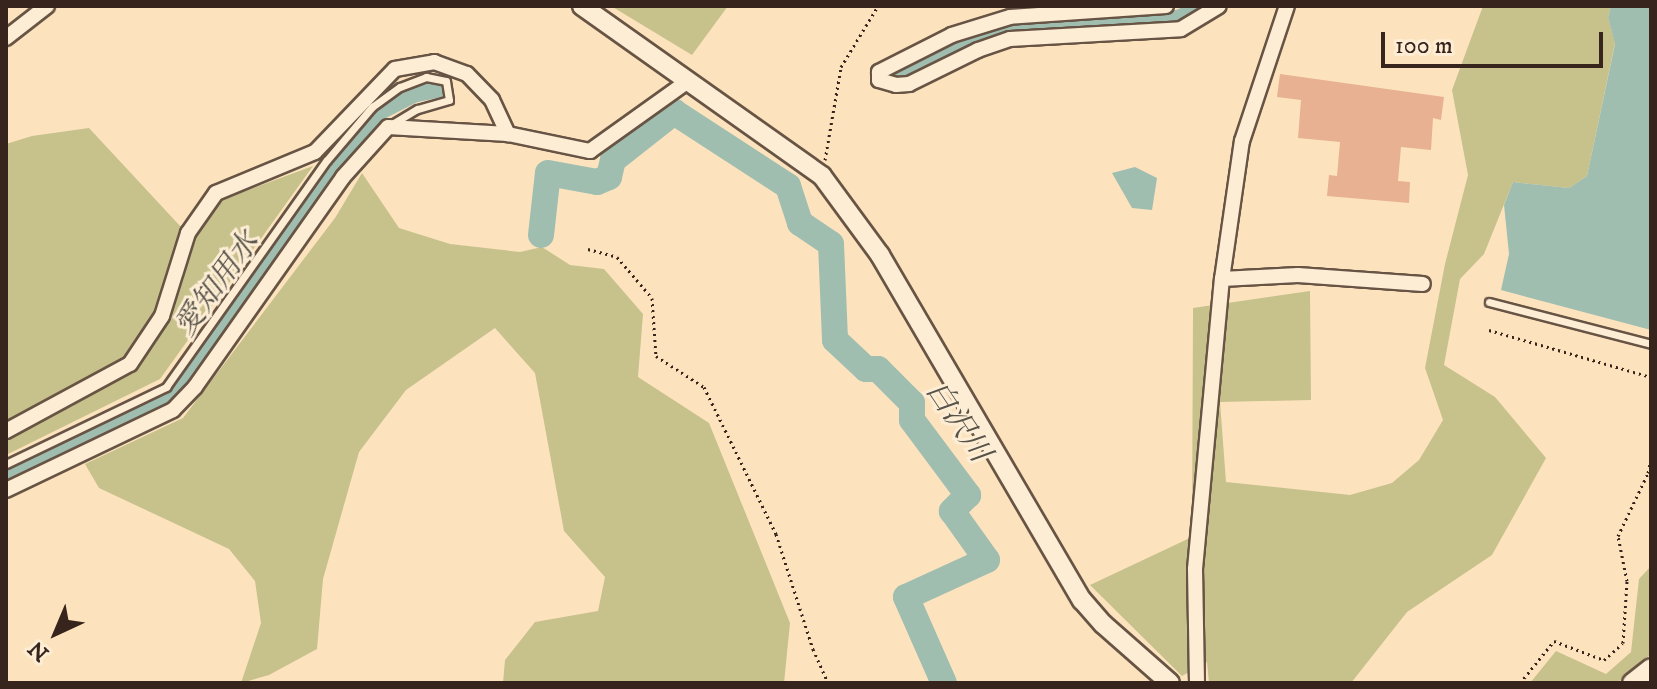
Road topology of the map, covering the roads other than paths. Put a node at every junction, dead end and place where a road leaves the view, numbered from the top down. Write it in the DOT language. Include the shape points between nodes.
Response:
graph roads {
  1 [pos="47,6"];
  2 [pos="582,6"];
  3 [pos="1166,6"];
  4 [pos="1219,6"];
  5 [pos="1287,6"];
  6 [pos="6,38"];
  7 [pos="688,81"];
  8 [pos="388,127"];
  9 [pos="508,134"];
  10 [pos="1222,279"];
  11 [pos="1423,284"];
  12 [pos="1489,302"];
  13 [pos="1651,344"];
  14 [pos="6,431"];
  15 [pos="6,464"];
  16 [pos="6,490"];
  17 [pos="1651,668"];
  18 [pos="1170,683"];
  19 [pos="1197,683"];
  20 [pos="1632,683"];
  1 -- 6 [label="street"];
  2 -- 7 [label="street"];
  3 -- 4 [label="street" via="1010,17 952,35 879,72 879,80 909,84 1010,39 1181,29"];
  5 -- 10 [label="street" via="1242,141"];
  7 -- 9 [label="street" via="590,151"];
  7 -- 18 [label="street" via="822,176 880,255 1082,600"];
  8 -- 9 [label="street"];
  8 -- 15 [label="lane" via="417,109 449,100 446,81 426,77 372,107 327,160 166,387"];
  8 -- 16 [label="street" via="343,177 195,387 173,410"];
  9 -- 14 [label="street" via="492,100 467,74 434,62 395,69 315,152 216,193 188,233 162,316 130,364"];
  10 -- 11 [label="street" via="1298,275"];
  10 -- 19 [label="street" via="1195,569"];
  12 -- 13 [label="lane"];
  17 -- 20 [label="street"];
}
